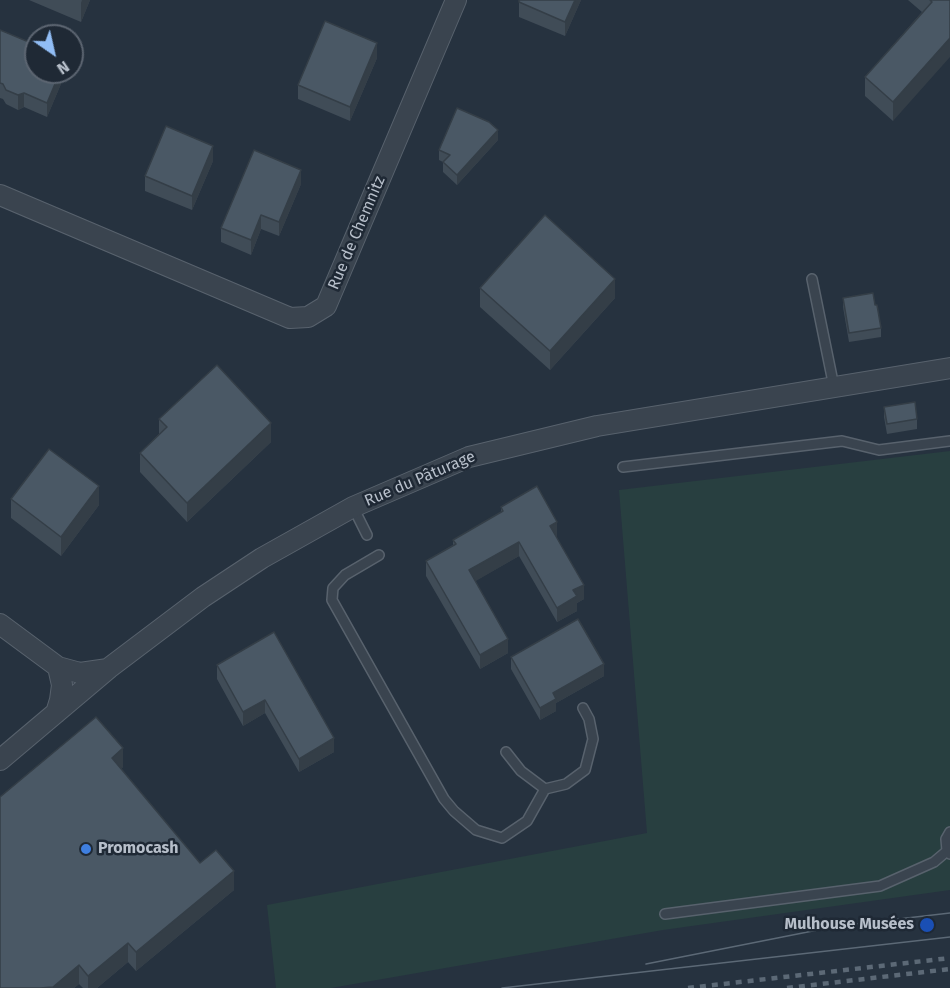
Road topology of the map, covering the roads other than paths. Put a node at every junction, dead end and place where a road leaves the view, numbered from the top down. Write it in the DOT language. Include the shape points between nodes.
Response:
graph roads {
  1 [pos="456,0"];
  2 [pos="0,195"];
  3 [pos="812,279"];
  4 [pos="950,368"];
  5 [pos="834,387"];
  6 [pos="950,441"];
  7 [pos="623,467"];
  8 [pos="353,507"];
  9 [pos="367,535"];
  10 [pos="379,555"];
  11 [pos="0,624"];
  12 [pos="58,667"];
  13 [pos="110,668"];
  14 [pos="584,708"];
  15 [pos="56,713"];
  16 [pos="506,752"];
  17 [pos="0,760"];
  18 [pos="545,789"];
  19 [pos="950,832"];
  20 [pos="949,853"];
  21 [pos="665,914"];
  1 -- 2 [label="street, Rue de Chemnitz" via="326,306 308,317 290,318"];
  3 -- 5 [label="lane"];
  4 -- 5 [label="street, Rue du Pâturage"];
  5 -- 8 [label="street, Rue du Pâturage" via="597,426 469,457"];
  6 -- 7 [label="lane" via="879,450 842,441"];
  8 -- 9 [label="lane"];
  8 -- 13 [label="street, Rue du Pâturage" via="262,558 203,597"];
  10 -- 18 [label="lane" via="345,574 333,588 332,600 444,798 476,830 502,838 527,821"];
  11 -- 12 [label="street"];
  12 -- 13 [label="street" via="80,673"];
  12 -- 15 [label="street" via="62,686"];
  13 -- 15 [label="street, Rue du Pâturage"];
  14 -- 18 [label="lane" via="592,739 585,770 566,784"];
  15 -- 17 [label="street, Rue du Pâturage"];
  16 -- 18 [label="lane" via="521,771"];
  19 -- 20 [label="lane" via="946,839"];
  20 -- 21 [label="lane" via="880,886"];
}
